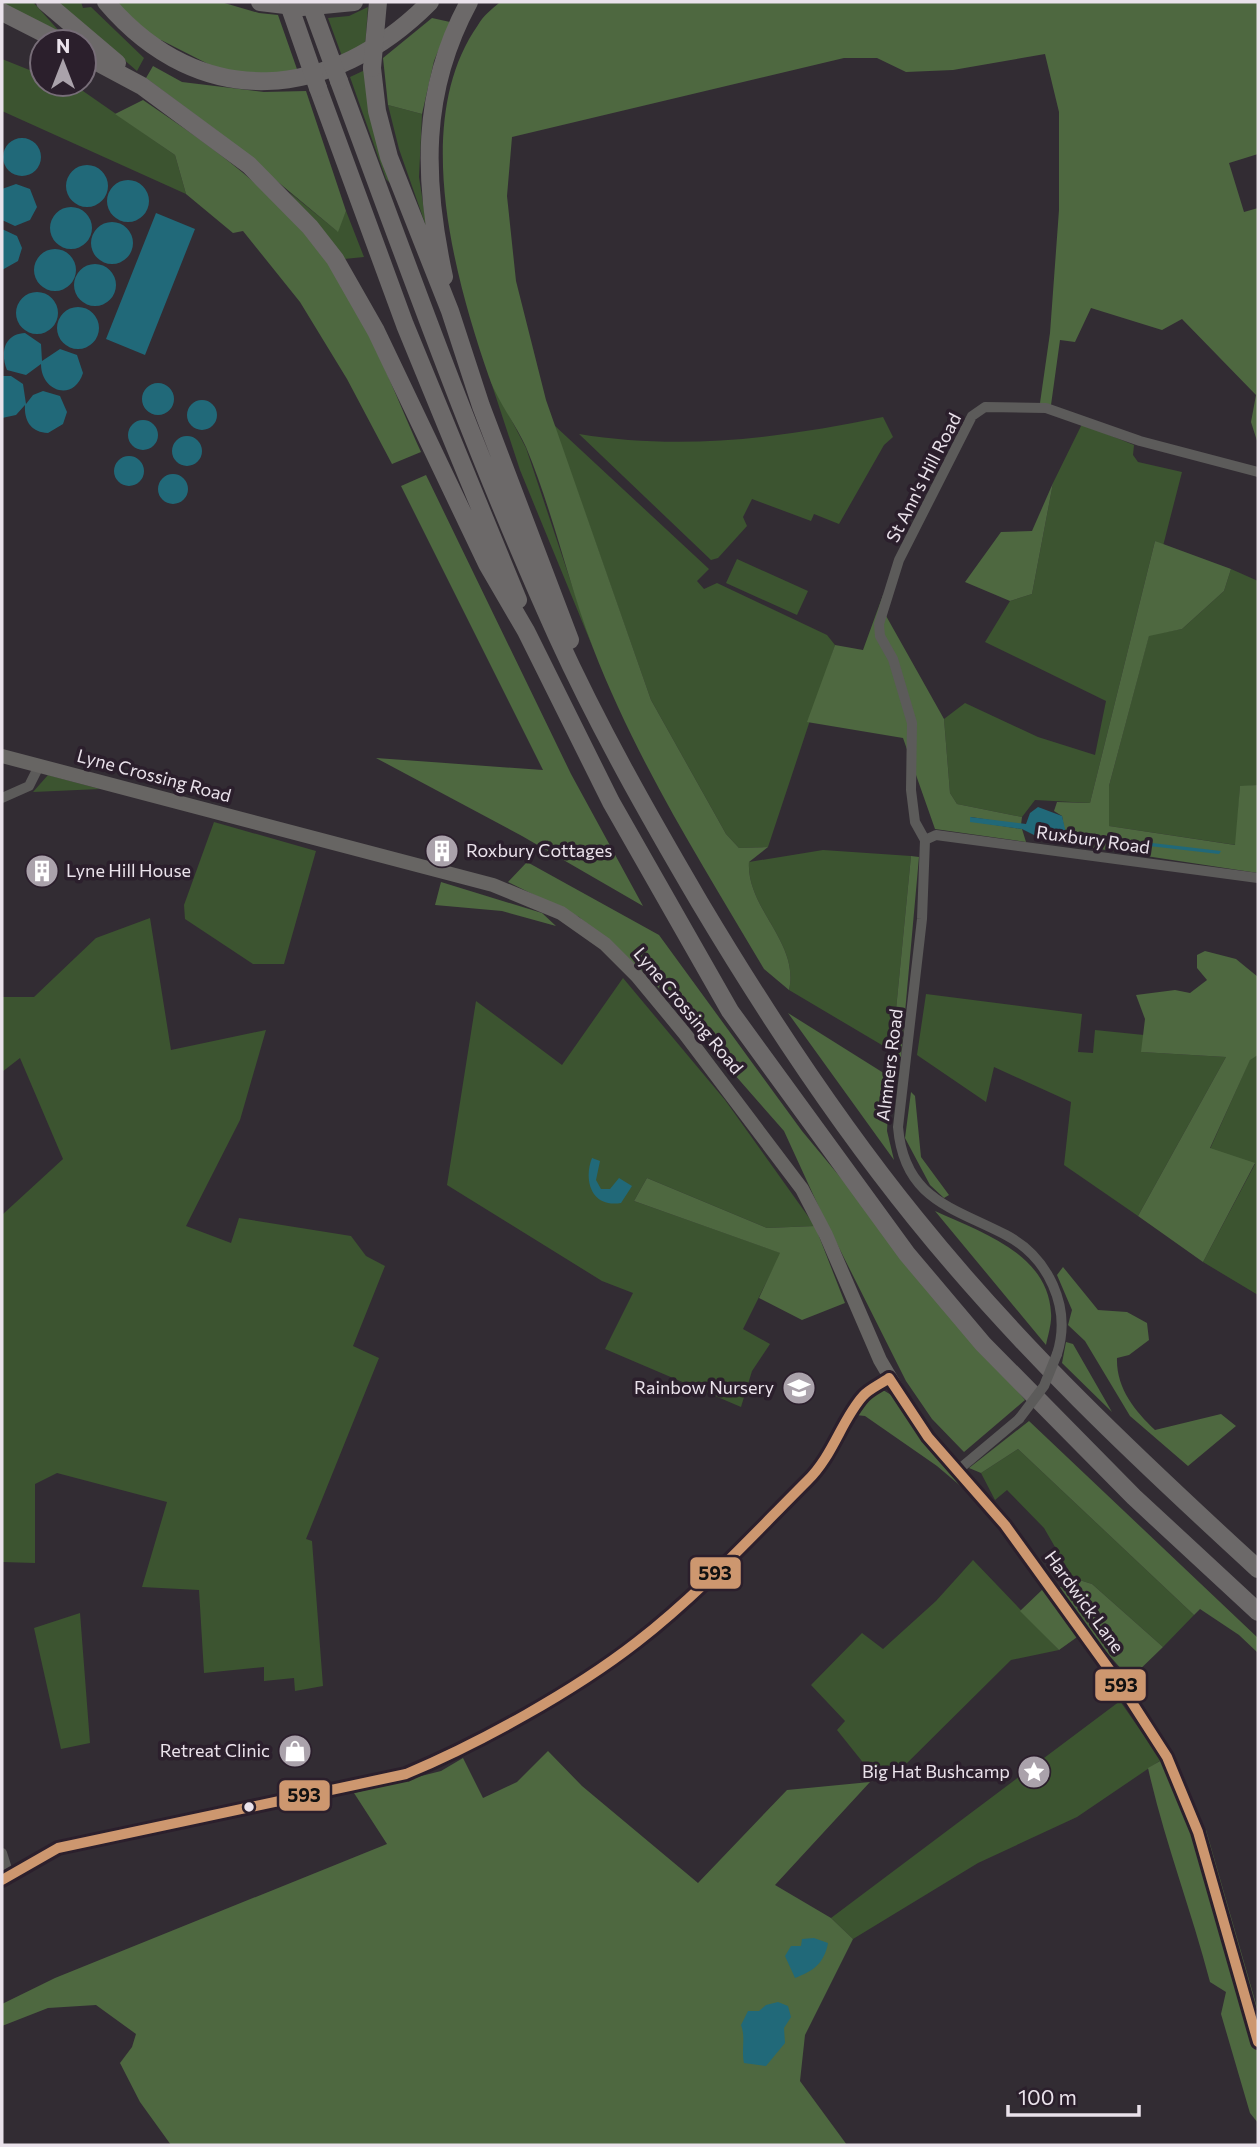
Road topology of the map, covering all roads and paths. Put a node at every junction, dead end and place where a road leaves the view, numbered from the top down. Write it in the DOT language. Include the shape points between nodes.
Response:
graph roads {
  1 [pos="45,2"];
  2 [pos="106,2"];
  3 [pos="260,2"];
  4 [pos="288,2"];
  5 [pos="310,2"];
  6 [pos="354,2"];
  7 [pos="378,2"];
  8 [pos="430,2"];
  9 [pos="469,2"];
  10 [pos="2,12"];
  11 [pos="33,28"];
  12 [pos="98,62"];
  13 [pos="142,86"];
  14 [pos="450,312"];
  15 [pos="1258,472"];
  16 [pos="526,631"];
  17 [pos="583,687"];
  18 [pos="2,756"];
  19 [pos="39,766"];
  20 [pos="2,798"];
  21 [pos="925,840"];
  22 [pos="1258,878"];
  23 [pos="889,1378"];
  24 [pos="957,1471"];
  25 [pos="1258,1569"];
  26 [pos="1258,1612"];
  27 [pos="2,1853"];
  28 [pos="5,1878"];
  29 [pos="1258,2042"];
  1 -- 13 [label="highway"];
  2 -- 8 [label="highway" via="147,42 188,66 220,76 279,81 324,73 368,53"];
  3 -- 6 [label="highway" via="302,7"];
  4 -- 16 [label="highway, bridge" via="405,325 516,594"];
  5 -- 17 [label="highway, bridge" via="450,379 558,638"];
  7 -- 14 [label="highway, bridge" via="372,68 377,111 389,157"];
  9 -- 14 [label="highway" via="440,71 429,133 429,196"];
  10 -- 11 [label="highway"];
  12 -- 13 [label="highway"];
  13 -- 16 [label="highway" via="249,165 335,259 376,331 487,564"];
  14 -- 17 [label="highway" via="481,406 568,631"];
  15 -- 21 [label="street, St Ann's Hill Road" via="1140,441 1046,408 985,407 972,416 899,560 879,624 912,723 911,790 915,822"];
  16 -- 26 [label="highway" via="611,802 730,1011 870,1206 983,1344 1050,1415"];
  17 -- 25 [label="highway" via="660,837 762,1004 915,1219 1083,1407"];
  18 -- 19 [label="street, Lyne Crossing Road"];
  19 -- 20 [label="street" via="29,786"];
  19 -- 23 [label="street, Lyne Crossing Road" via="493,885 584,927 637,975 779,1156 826,1235"];
  21 -- 22 [label="street, Ruxbury Road" via="936,835"];
  21 -- 24 [label="street, Almners Road, bridge" via="900,1145 918,1183 937,1202 1007,1235 1032,1254 1051,1278 1061,1311 1062,1333 1044,1386 1019,1419"];
  23 -- 24 [label="street, Lyne Crossing Road"];
  23 -- 28 [label="street" via="863,1396 812,1476 682,1605 599,1668 452,1755 375,1782 58,1848"];
  24 -- 29 [label="street, Hardwick Lane" via="1005,1525 1167,1757 1198,1832"];
  27 -- 28 [label="street"];
}
